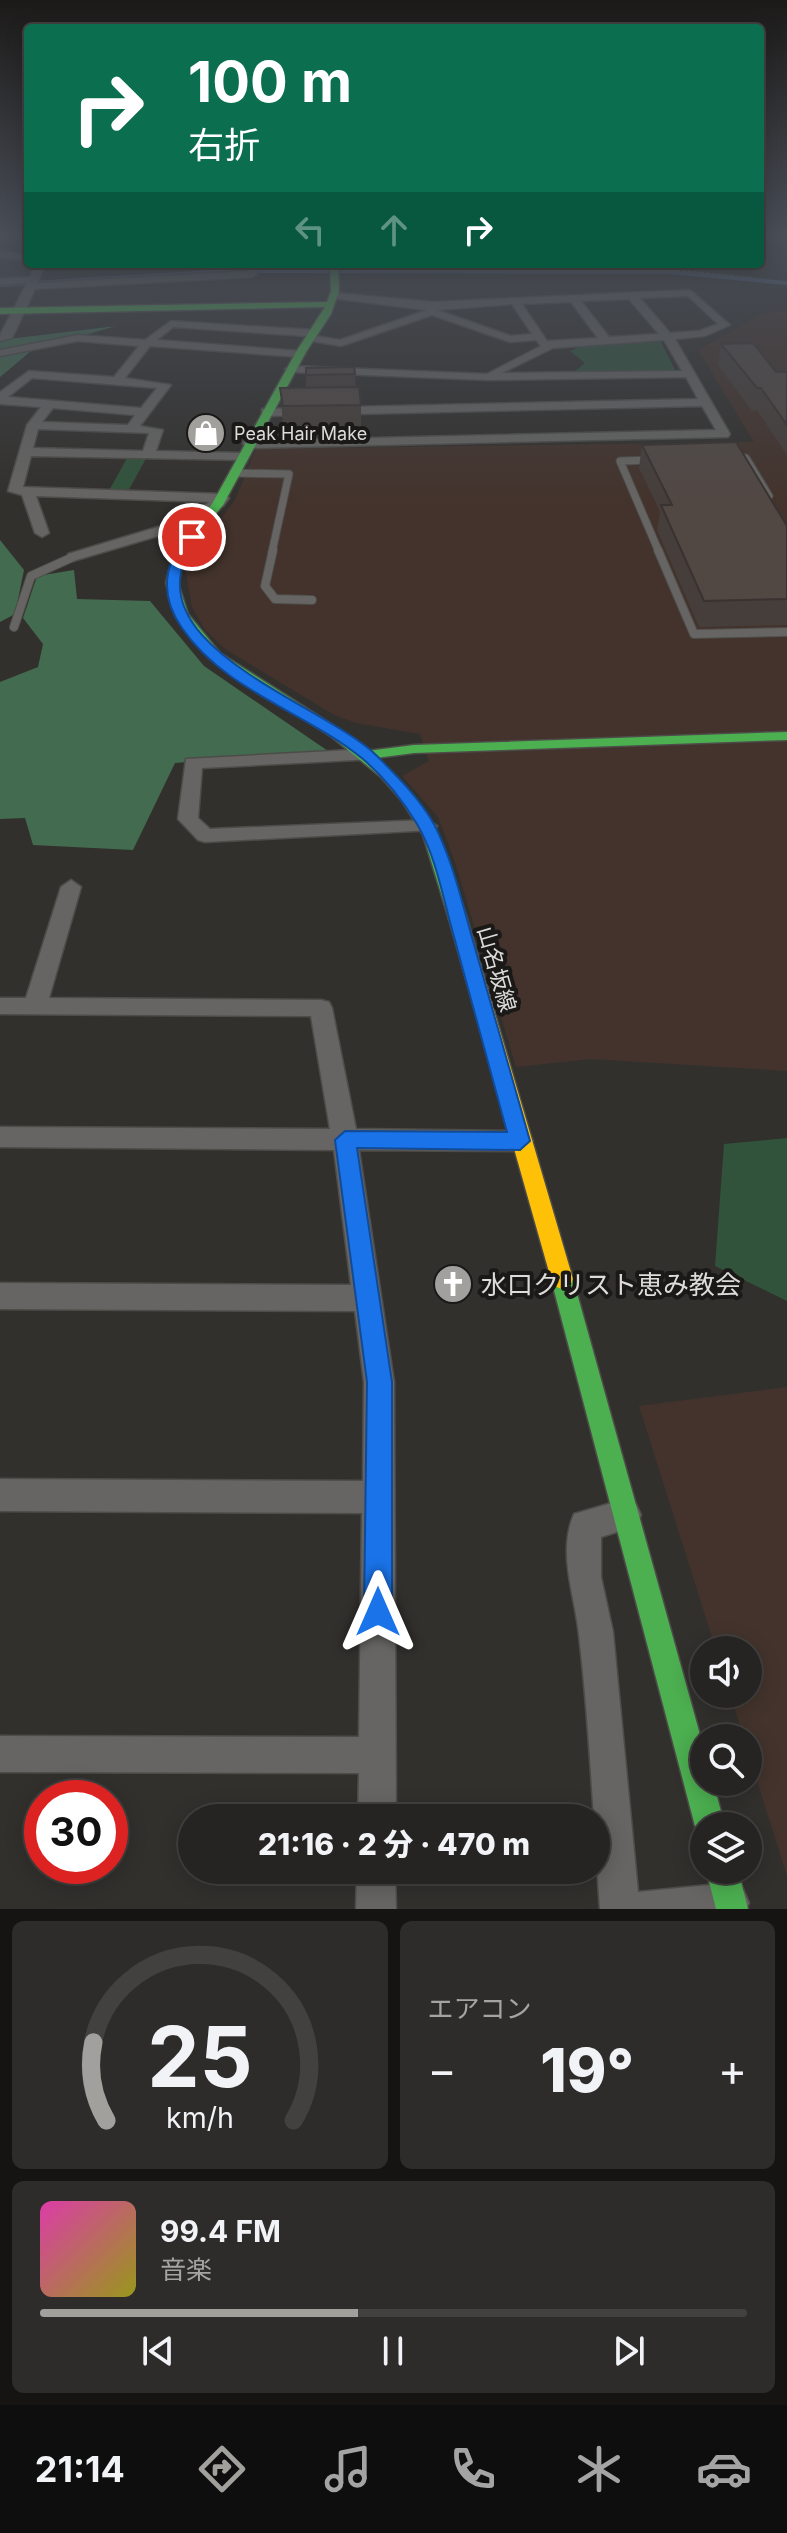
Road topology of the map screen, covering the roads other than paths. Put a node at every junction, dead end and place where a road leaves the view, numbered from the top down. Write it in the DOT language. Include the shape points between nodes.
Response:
graph roads {
  1 [pos="13,324"];
  2 [pos="171,324"];
  3 [pos="172,324"];
  4 [pos="319,324"];
  5 [pos="392,324"];
  6 [pos="472,324"];
  7 [pos="531,324"];
  8 [pos="593,324"];
  9 [pos="657,324"];
  10 [pos="724,324"];
  11 [pos="312,335"];
  12 [pos="539,337"];
  13 [pos="668,337"];
  14 [pos="0,338"];
  15 [pos="606,341"];
  16 [pos="147,343"];
  17 [pos="551,345"];
  18 [pos="0,353"];
  19 [pos="295,362"];
  20 [pos="687,374"];
  21 [pos="487,377"];
  22 [pos="117,381"];
  23 [pos="0,399"];
  24 [pos="705,402"];
  25 [pos="48,406"];
  26 [pos="144,412"];
  27 [pos="266,412"];
  28 [pos="501,423"];
  29 [pos="33,425"];
  30 [pos="131,429"];
  31 [pos="24,452"];
  32 [pos="149,453"];
  33 [pos="241,458"];
  34 [pos="715,459"];
  35 [pos="667,460"];
  36 [pos="28,492"];
  37 [pos="220,501"];
  38 [pos="773,504"];
  39 [pos="42,533"];
  40 [pos="73,557"];
  41 [pos="312,600"];
  42 [pos="14,627"];
  43 [pos="787,632"];
  44 [pos="787,736"];
  45 [pos="368,755"];
  46 [pos="427,826"];
  47 [pos="71,887"];
  48 [pos="0,1006"];
  49 [pos="35,1006"];
  50 [pos="0,1137"];
  51 [pos="345,1140"];
  52 [pos="520,1141"];
  53 [pos="0,1296"];
  54 [pos="367,1298"];
  55 [pos="0,1495"];
  56 [pos="379,1497"];
  57 [pos="625,1515"];
  58 [pos="0,1754"];
  59 [pos="377,1755"];
  60 [pos="377,1804"];
  61 [pos="706,1812"];
  62 [pos="376,1884"];
  63 [pos="728,1894"];
  64 [pos="376,1909"];
  65 [pos="620,1909"];
  66 [pos="645,1909"];
  1 -- 14 [label="street" via="7,338"];
  2 -- 16 [label="street"];
  3 -- 11 [label="street"];
  4 -- 11 [label="main road, 山名坂線"];
  5 -- 11 [label="street" via="341,343"];
  6 -- 12 [label="street" via="510,339"];
  7 -- 12 [label="street"];
  8 -- 15 [label="street"];
  9 -- 13 [label="street"];
  10 -- 13 [label="street" via="701,334"];
  11 -- 19 [label="main road, 山名坂線"];
  12 -- 17 [label="street"];
  13 -- 15 [label="street"];
  13 -- 20 [label="street"];
  15 -- 17 [label="street"];
  16 -- 18 [label="street" via="78,338"];
  16 -- 19 [label="street"];
  16 -- 22 [label="street"];
  17 -- 21 [label="street"];
  19 -- 21 [label="street"];
  19 -- 27 [label="main road, 山名坂線"];
  20 -- 21 [label="street"];
  20 -- 24 [label="street"];
  21 -- 28 [label="street"];
  22 -- 23 [label="street" via="29,374"];
  22 -- 26 [label="street" via="165,385"];
  23 -- 25 [label="street"];
  24 -- 28 [label="street"];
  24 -- 28 [label="street" via="724,434"];
  25 -- 26 [label="street"];
  25 -- 29 [label="street"];
  26 -- 30 [label="street"];
  27 -- 28 [label="street"];
  27 -- 33 [label="main road, 山名坂線"];
  28 -- 33 [label="street"];
  29 -- 30 [label="street"];
  29 -- 31 [label="street"];
  30 -- 32 [label="street" via="157,430"];
  31 -- 32 [label="street"];
  31 -- 36 [label="street" via="15,491"];
  32 -- 33 [label="street"];
  33 -- 37 [label="main road, 山名坂線"];
  33 -- 41 [label="lane" via="289,474 265,586 275,599"];
  34 -- 38 [label="lane" via="746,458"];
  35 -- 43 [label="lane" via="620,461 694,634"];
  36 -- 37 [label="street"];
  36 -- 39 [label="street"];
  37 -- 40 [label="street" via="163,530"];
  37 -- 45 [label="main road, 山名坂線" via="178,553 172,575 176,602 188,627 227,666"];
  40 -- 42 [label="lane" via="31,576"];
  44 -- 45 [label="main road" via="427,748"];
  45 -- 46 [label="main road, 山名坂線"];
  45 -- 46 [label="street" via="193,763 188,819 205,836"];
  46 -- 52 [label="main road, 山名坂線"];
  47 -- 49 [label="street"];
  48 -- 49 [label="street"];
  49 -- 51 [label="street" via="321,1008"];
  50 -- 51 [label="street"];
  51 -- 52 [label="street"];
  51 -- 54 [label="street"];
  52 -- 57 [label="main road, 山名坂線"];
  53 -- 54 [label="street"];
  54 -- 56 [label="street" via="379,1382"];
  55 -- 56 [label="street"];
  56 -- 59 [label="street"];
  57 -- 61 [label="main road, 山名坂線"];
  57 -- 65 [label="street" via="585,1525 584,1577 596,1632"];
  58 -- 59 [label="street"];
  59 -- 60 [label="street"];
  62 -- 64 [label="street"];
  63 -- 66 [label="street"];
}
